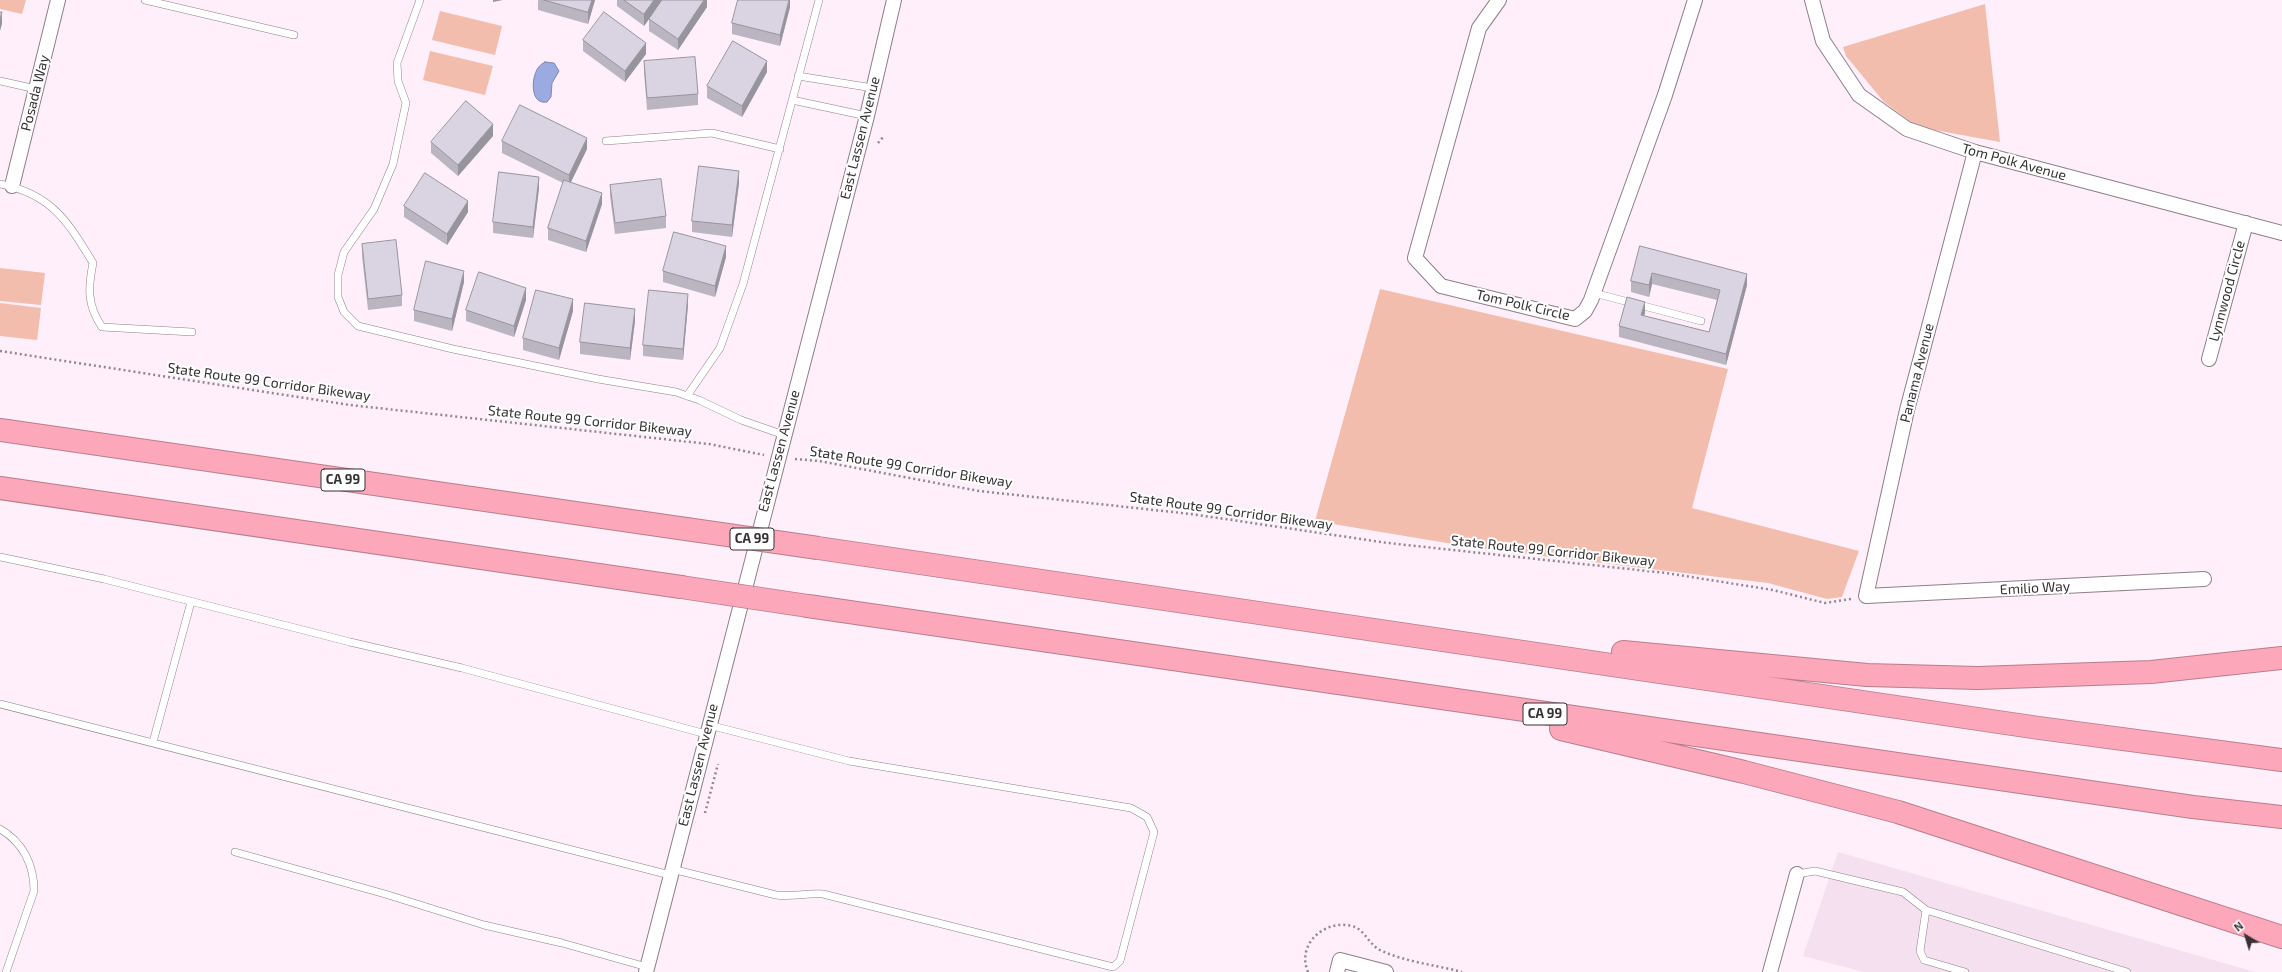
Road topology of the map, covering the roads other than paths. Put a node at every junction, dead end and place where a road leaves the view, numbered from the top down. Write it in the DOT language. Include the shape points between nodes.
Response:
graph roads {
  1 [pos="58,0"];
  2 [pos="145,0"];
  3 [pos="420,0"];
  4 [pos="819,0"];
  5 [pos="894,0"];
  6 [pos="1499,0"];
  7 [pos="1695,0"];
  8 [pos="1812,0"];
  9 [pos="294,35"];
  10 [pos="798,76"];
  11 [pos="0,81"];
  12 [pos="873,88"];
  13 [pos="36,89"];
  14 [pos="792,100"];
  15 [pos="867,116"];
  16 [pos="606,141"];
  17 [pos="780,149"];
  18 [pos="1975,152"];
  19 [pos="6,185"];
  20 [pos="2246,223"];
  21 [pos="2282,233"];
  22 [pos="1594,293"];
  23 [pos="1701,321"];
  24 [pos="192,332"];
  25 [pos="2209,359"];
  26 [pos="687,396"];
  27 [pos="0,430"];
  28 [pos="784,435"];
  29 [pos="0,488"];
  30 [pos="0,557"];
  31 [pos="2204,579"];
  32 [pos="1866,596"];
  33 [pos="191,602"];
  34 [pos="2282,658"];
  35 [pos="1585,660"];
  36 [pos="0,704"];
  37 [pos="1474,704"];
  38 [pos="707,730"];
  39 [pos="153,742"];
  40 [pos="2282,760"];
  41 [pos="2282,818"];
  42 [pos="0,828"];
  43 [pos="235,852"];
  44 [pos="671,872"];
  45 [pos="1797,874"];
  46 [pos="1926,910"];
  47 [pos="2282,937"];
  48 [pos="646,970"];
  49 [pos="6,972"];
  50 [pos="1337,972"];
  51 [pos="1386,972"];
  52 [pos="1770,972"];
  53 [pos="1965,972"];
  54 [pos="2127,972"];
  1 -- 13 [label="street, Posada Way"];
  2 -- 9 [label="lane"];
  3 -- 26 [label="lane" via="397,63 398,81 406,103 393,164 374,209 344,252 338,275 338,297 344,312 358,326 453,349"];
  4 -- 10 [label="lane"];
  5 -- 12 [label="street, East Lassen Avenue"];
  6 -- 22 [label="street, Tom Polk Circle" via="1479,28 1415,258 1441,286 1575,319 1585,311"];
  7 -- 22 [label="street, Tom Polk Circle" via="1665,95"];
  8 -- 18 [label="street, Tom Polk Avenue" via="1823,41 1859,96 1907,129"];
  10 -- 12 [label="lane"];
  10 -- 14 [label="lane"];
  11 -- 13 [label="lane"];
  12 -- 15 [label="street, East Lassen Avenue"];
  13 -- 19 [label="street, Posada Way"];
  14 -- 15 [label="lane"];
  14 -- 17 [label="lane"];
  15 -- 28 [label="street, East Lassen Avenue"];
  16 -- 17 [label="lane" via="712,133"];
  17 -- 26 [label="lane" via="743,284 720,348"];
  18 -- 20 [label="street, Tom Polk Avenue"];
  18 -- 32 [label="street, Panama Avenue" via="1906,410"];
  19 -- 24 [label="lane" via="53,206 72,228 93,263 89,286 93,313 102,327"];
  20 -- 21 [label="street, Tom Polk Avenue"];
  20 -- 25 [label="street, Lynnwood Circle"];
  22 -- 23 [label="lane"];
  26 -- 28 [label="lane" via="741,420"];
  27 -- 35 [label="highway, CA 99, bridge"];
  28 -- 38 [label="street, East Lassen Avenue"];
  29 -- 37 [label="highway, CA 99, bridge"];
  30 -- 33 [label="lane" via="104,579"];
  31 -- 32 [label="street, Emilio Way"];
  33 -- 38 [label="lane"];
  33 -- 39 [label="lane"];
  34 -- 35 [label="highway" via="2150,672 1978,678 1867,675 1610,650"];
  35 -- 40 [label="highway, CA 99" via="2039,728"];
  36 -- 39 [label="lane"];
  37 -- 41 [label="highway, CA 99"];
  37 -- 47 [label="highway" via="1556,728 1898,812"];
  38 -- 44 [label="street, East Lassen Avenue"];
  38 -- 44 [label="lane" via="849,761 1130,808 1147,818 1154,832 1120,961 1113,967 823,894 776,895"];
  39 -- 44 [label="lane"];
  42 -- 49 [label="lane" via="10,835 24,852 34,880 34,891"];
  43 -- 48 [label="lane" via="484,925 562,943"];
  44 -- 48 [label="street, East Lassen Avenue"];
  45 -- 46 [label="lane" via="1815,871 1903,892"];
  45 -- 52 [label="street"];
  46 -- 53 [label="lane" via="1920,951 1924,960"];
  46 -- 54 [label="lane"];
  50 -- 51 [label="street" via="1340,960"];
}
